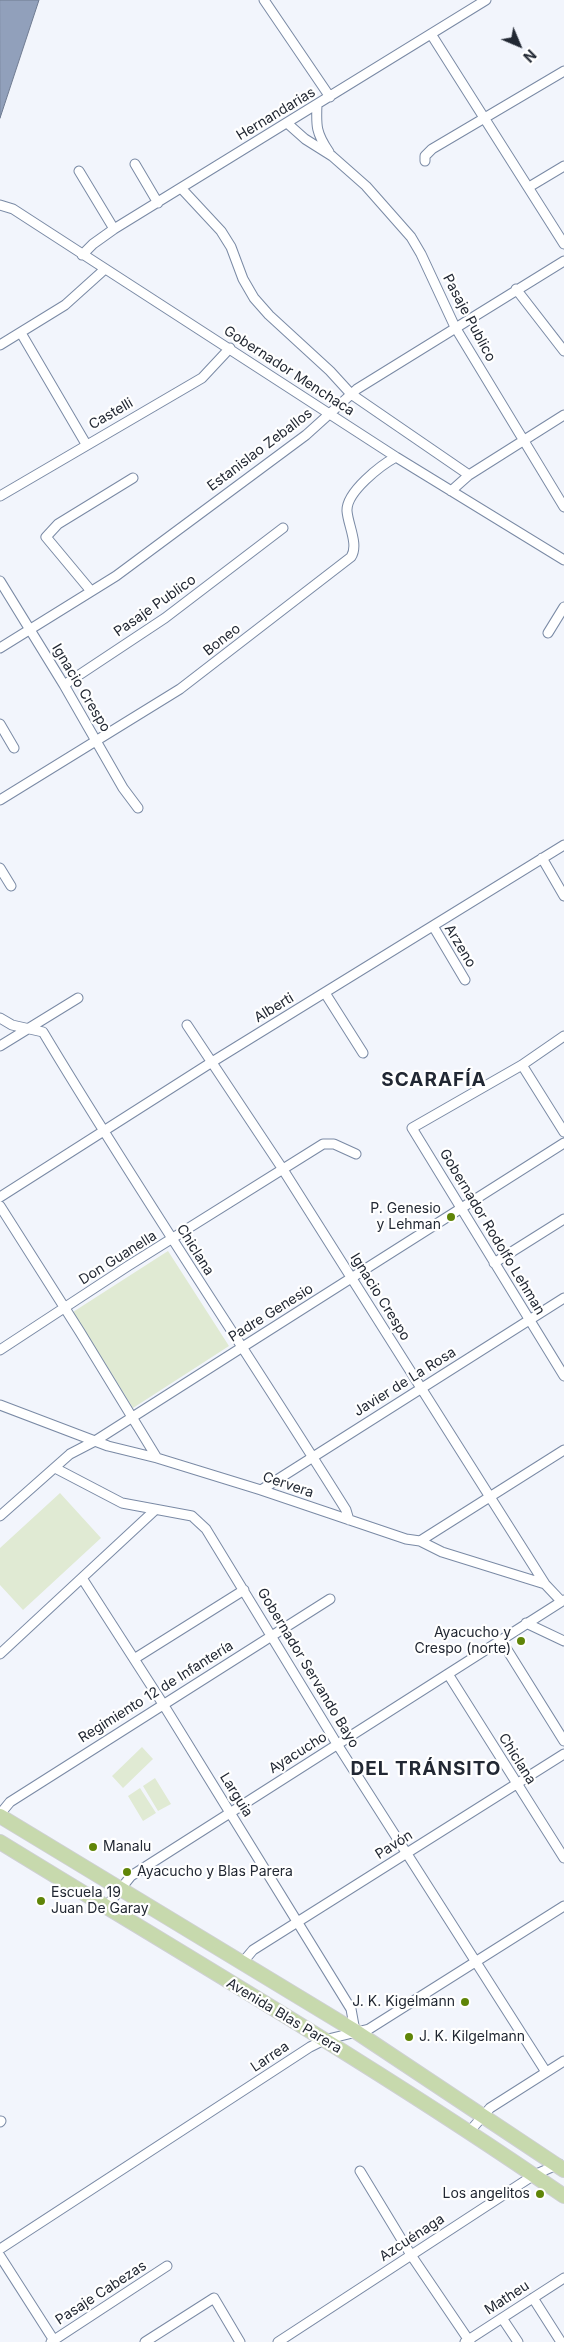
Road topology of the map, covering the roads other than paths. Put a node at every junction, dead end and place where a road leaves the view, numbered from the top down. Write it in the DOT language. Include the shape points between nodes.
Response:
graph roads {
  1 [pos="264,0"];
  2 [pos="486,0"];
  3 [pos="431,34"];
  4 [pos="564,71"];
  5 [pos="330,97"];
  6 [pos="317,104"];
  7 [pos="485,117"];
  8 [pos="287,123"];
  9 [pos="332,156"];
  10 [pos="425,161"];
  11 [pos="135,164"];
  12 [pos="564,166"];
  13 [pos="80,172"];
  14 [pos="529,187"];
  15 [pos="181,188"];
  16 [pos="158,203"];
  17 [pos="0,205"];
  18 [pos="114,229"];
  19 [pos="564,244"];
  20 [pos="82,255"];
  21 [pos="564,261"];
  22 [pos="105,269"];
  23 [pos="516,289"];
  24 [pos="455,327"];
  25 [pos="21,333"];
  26 [pos="0,345"];
  27 [pos="230,348"];
  28 [pos="564,351"];
  29 [pos="351,394"];
  30 [pos="329,414"];
  31 [pos="564,415"];
  32 [pos="523,440"];
  33 [pos="86,444"];
  34 [pos="396,457"];
  35 [pos="469,475"];
  36 [pos="133,478"];
  37 [pos="451,491"];
  38 [pos="0,496"];
  39 [pos="564,508"];
  40 [pos="283,528"];
  41 [pos="564,560"];
  42 [pos="0,581"];
  43 [pos="91,591"];
  44 [pos="564,607"];
  45 [pos="30,630"];
  46 [pos="548,633"];
  47 [pos="0,648"];
  48 [pos="64,685"];
  49 [pos="0,724"];
  50 [pos="97,742"];
  51 [pos="14,748"];
  52 [pos="0,800"];
  53 [pos="138,808"];
  54 [pos="564,845"];
  55 [pos="542,858"];
  56 [pos="0,868"];
  57 [pos="10,886"];
  58 [pos="564,896"];
  59 [pos="433,926"];
  60 [pos="465,980"];
  61 [pos="325,993"];
  62 [pos="78,998"];
  63 [pos="0,1018"];
  64 [pos="187,1025"];
  65 [pos="30,1028"];
  66 [pos="564,1036"];
  67 [pos="0,1046"];
  68 [pos="362,1053"];
  69 [pos="212,1062"];
  70 [pos="522,1064"];
  71 [pos="104,1130"];
  72 [pos="564,1132"];
  73 [pos="564,1143"];
  74 [pos="356,1154"];
  75 [pos="282,1168"];
  76 [pos="0,1197"];
  77 [pos="0,1206"];
  78 [pos="461,1208"];
  79 [pos="564,1219"];
  80 [pos="173,1240"];
  81 [pos="494,1263"];
  82 [pos="352,1278"];
  83 [pos="564,1298"];
  84 [pos="65,1309"];
  85 [pos="529,1320"];
  86 [pos="241,1348"];
  87 [pos="0,1350"];
  88 [pos="564,1376"];
  89 [pos="420,1388"];
  90 [pos="0,1405"];
  91 [pos="132,1416"];
  92 [pos="95,1440"];
  93 [pos="564,1450"];
  94 [pos="312,1456"];
  95 [pos="157,1458"];
  96 [pos="55,1468"];
  97 [pos="261,1490"];
  98 [pos="490,1496"];
  99 [pos="154,1511"];
  100 [pos="0,1516"];
  101 [pos="349,1520"];
  102 [pos="420,1541"];
  103 [pos="82,1578"];
  104 [pos="545,1584"];
  105 [pos="244,1590"];
  106 [pos="330,1598"];
  107 [pos="562,1601"];
  108 [pos="526,1623"];
  109 [pos="270,1636"];
  110 [pos="501,1640"];
  111 [pos="564,1641"];
  112 [pos="0,1654"];
  113 [pos="134,1659"];
  114 [pos="448,1674"];
  115 [pos="163,1704"];
  116 [pos="564,1740"];
  117 [pos="338,1744"];
  118 [pos="564,1754"];
  119 [pos="517,1784"];
  120 [pos="230,1812"];
  121 [pos="0,1815"];
  122 [pos="0,1842"];
  123 [pos="407,1852"];
  124 [pos="564,1858"];
  125 [pos="120,1888"];
  126 [pos="564,1906"];
  127 [pos="106,1907"];
  128 [pos="298,1923"];
  129 [pos="476,1962"];
  130 [pos="242,1963"];
  131 [pos="355,2032"];
  132 [pos="324,2040"];
  133 [pos="564,2060"];
  134 [pos="546,2072"];
  135 [pos="483,2115"];
  136 [pos="469,2132"];
  137 [pos="562,2166"];
  138 [pos="360,2171"];
  139 [pos="534,2175"];
  140 [pos="564,2196"];
  141 [pos="0,2249"];
  142 [pos="411,2255"];
  143 [pos="0,2256"];
  144 [pos="167,2266"];
  145 [pos="563,2281"];
  146 [pos="532,2298"];
  147 [pos="502,2318"];
  148 [pos="53,2341"];
  149 [pos="468,2341"];
  150 [pos="145,2342"];
  151 [pos="240,2342"];
  152 [pos="278,2342"];
  153 [pos="518,2342"];
  154 [pos="561,2342"];
  1 -- 5 [label="street"];
  2 -- 3 [label="street, Hernandarias"];
  3 -- 5 [label="street, Hernandarias"];
  3 -- 7 [label="street"];
  4 -- 7 [label="street"];
  5 -- 6 [label="street, Hernandarias"];
  6 -- 8 [label="street, Hernandarias"];
  6 -- 9 [label="street, Pasaje Publico" via="316,128"];
  7 -- 10 [label="street" via="432,148"];
  7 -- 14 [label="street"];
  8 -- 9 [label="street, Pasaje Publico"];
  8 -- 15 [label="street, Hernandarias"];
  9 -- 24 [label="street, Pasaje Publico" via="366,186 410,237"];
  11 -- 16 [label="street"];
  12 -- 14 [label="street"];
  13 -- 18 [label="street"];
  14 -- 19 [label="street"];
  15 -- 16 [label="street, Hernandarias"];
  15 -- 29 [label="street" via="221,231 254,298"];
  16 -- 18 [label="street, Hernandarias"];
  17 -- 20 [label="street, Gobernador Menchaca" via="14,209"];
  18 -- 20 [label="street, Hernandarias"];
  20 -- 22 [label="street, Gobernador Menchaca"];
  21 -- 23 [label="street, Estanislao Zeballos"];
  22 -- 25 [label="street" via="78,296"];
  22 -- 27 [label="street, Gobernador Menchaca"];
  23 -- 24 [label="street, Estanislao Zeballos"];
  23 -- 28 [label="street"];
  24 -- 29 [label="street, Estanislao Zeballos"];
  24 -- 32 [label="street, Pasaje Publico"];
  25 -- 26 [label="street"];
  25 -- 33 [label="street"];
  27 -- 30 [label="street, Gobernador Menchaca"];
  27 -- 33 [label="street, Castelli" via="202,378"];
  29 -- 30 [label="street, Estanislao Zeballos"];
  29 -- 35 [label="street"];
  30 -- 34 [label="street, Gobernador Menchaca"];
  30 -- 43 [label="street, Estanislao Zeballos" via="306,435"];
  31 -- 32 [label="street"];
  32 -- 35 [label="street"];
  32 -- 39 [label="street, Pasaje Publico"];
  33 -- 38 [label="street, Castelli"];
  34 -- 37 [label="street, Gobernador Menchaca"];
  34 -- 50 [label="street, Boneo" via="367,477 348,504 354,550 351,557 196,678"];
  35 -- 37 [label="street"];
  36 -- 43 [label="street" via="58,524 46,537"];
  37 -- 41 [label="street, Gobernador Menchaca"];
  40 -- 48 [label="street, Pasaje Publico" via="165,618"];
  42 -- 45 [label="street, Ignacio Crespo"];
  43 -- 45 [label="street, Estanislao Zeballos"];
  44 -- 46 [label="street"];
  45 -- 47 [label="street, Estanislao Zeballos"];
  45 -- 48 [label="street, Ignacio Crespo"];
  48 -- 50 [label="street, Ignacio Crespo"];
  49 -- 51 [label="street"];
  50 -- 52 [label="street, Boneo"];
  50 -- 53 [label="street, Ignacio Crespo"];
  54 -- 55 [label="street, Alberti"];
  55 -- 58 [label="street"];
  55 -- 59 [label="street, Alberti"];
  56 -- 57 [label="street"];
  59 -- 60 [label="street, Arzeno"];
  59 -- 61 [label="street, Alberti"];
  61 -- 68 [label="street"];
  61 -- 69 [label="street, Alberti"];
  62 -- 65 [label="street"];
  63 -- 65 [label="street, Chiclana" via="12,1025"];
  64 -- 69 [label="street, Ignacio Crespo"];
  65 -- 67 [label="street"];
  65 -- 71 [label="street, Chiclana" via="42,1032"];
  66 -- 70 [label="street"];
  69 -- 71 [label="street, Alberti"];
  69 -- 75 [label="street, Ignacio Crespo"];
  70 -- 72 [label="street"];
  70 -- 78 [label="street, Gobernador Rodolfo Lehman" via="412,1128"];
  71 -- 76 [label="street, Alberti"];
  71 -- 80 [label="street, Chiclana"];
  73 -- 78 [label="street, Padre Genesio"];
  74 -- 75 [label="street, Don Guanella" via="328,1143"];
  75 -- 80 [label="street, Don Guanella"];
  75 -- 82 [label="street, Ignacio Crespo"];
  77 -- 84 [label="street"];
  78 -- 81 [label="street, Gobernador Rodolfo Lehman"];
  78 -- 82 [label="street, Padre Genesio"];
  79 -- 81 [label="street"];
  80 -- 84 [label="street, Don Guanella"];
  80 -- 86 [label="street, Chiclana"];
  81 -- 85 [label="street, Gobernador Rodolfo Lehman"];
  82 -- 86 [label="street, Padre Genesio"];
  82 -- 89 [label="street, Ignacio Crespo"];
  83 -- 85 [label="street, Javier de La Rosa"];
  84 -- 87 [label="street, Don Guanella"];
  84 -- 91 [label="street"];
  85 -- 88 [label="street, Gobernador Rodolfo Lehman"];
  85 -- 89 [label="street, Javier de La Rosa"];
  86 -- 91 [label="street, Padre Genesio"];
  86 -- 94 [label="street, Chiclana"];
  89 -- 94 [label="street, Javier de La Rosa"];
  89 -- 98 [label="street, Ignacio Crespo"];
  90 -- 92 [label="street, Cervera"];
  91 -- 92 [label="street, Padre Genesio"];
  91 -- 95 [label="street"];
  92 -- 95 [label="street, Cervera"];
  92 -- 96 [label="street, Padre Genesio" via="70,1454"];
  93 -- 98 [label="street"];
  94 -- 97 [label="street, Javier de La Rosa"];
  94 -- 101 [label="street, Chiclana"];
  95 -- 97 [label="street, Cervera"];
  96 -- 99 [label="street, Gobernador Servando Bayo" via="122,1503"];
  96 -- 100 [label="street, Padre Genesio"];
  97 -- 101 [label="street, Cervera"];
  98 -- 102 [label="street"];
  98 -- 104 [label="street, Ignacio Crespo"];
  99 -- 103 [label="street"];
  99 -- 105 [label="street, Gobernador Servando Bayo" via="182,1513 199,1521"];
  101 -- 102 [label="street, Cervera"];
  102 -- 104 [label="street, Cervera" via="442,1552"];
  103 -- 112 [label="street"];
  103 -- 113 [label="street, Larguia"];
  104 -- 107 [label="street"];
  105 -- 109 [label="street, Gobernador Servando Bayo"];
  105 -- 113 [label="street"];
  106 -- 109 [label="street, Regimiento 12 de Infantería"];
  107 -- 108 [label="street, Ayacucho"];
  108 -- 110 [label="street, Ayacucho"];
  108 -- 111 [label="street"];
  109 -- 115 [label="street, Regimiento 12 de Infantería"];
  109 -- 117 [label="street, Gobernador Servando Bayo"];
  110 -- 114 [label="street, Ayacucho"];
  110 -- 116 [label="street"];
  113 -- 115 [label="street, Larguia"];
  114 -- 117 [label="street, Ayacucho"];
  114 -- 119 [label="street, Chiclana"];
  115 -- 120 [label="street, Larguia"];
  115 -- 121 [label="street, Regimiento 12 de Infantería" via="10,1802"];
  117 -- 120 [label="street, Ayacucho"];
  117 -- 123 [label="street, Gobernador Servando Bayo"];
  118 -- 119 [label="street, Pavón"];
  119 -- 123 [label="street, Pavón"];
  119 -- 124 [label="street, Chiclana"];
  120 -- 125 [label="street, Ayacucho" via="131,1876"];
  120 -- 128 [label="street, Larguia"];
  121 -- 125 [label="main road, Avenida Blas Parera"];
  122 -- 127 [label="main road, Avenida Blas Parera"];
  123 -- 128 [label="street, Pavón"];
  123 -- 129 [label="street, Gobernador Servando Bayo"];
  125 -- 127 [label="street, Ayacucho"];
  125 -- 130 [label="main road, Avenida Blas Parera"];
  126 -- 129 [label="street, Larrea"];
  127 -- 132 [label="main road, Avenida Blas Parera"];
  128 -- 130 [label="street, Pavón" via="253,1950"];
  128 -- 131 [label="street, Larguia" via="351,2009"];
  129 -- 131 [label="street, Larrea" via="369,2029"];
  129 -- 134 [label="street, Gobernador Servando Bayo"];
  130 -- 131 [label="main road, Avenida Blas Parera"];
  131 -- 132 [label="street, Larrea"];
  131 -- 135 [label="main road, Avenida Blas Parera"];
  132 -- 136 [label="main road, Avenida Blas Parera"];
  132 -- 141 [label="street, Larrea"];
  133 -- 134 [label="street"];
  134 -- 135 [label="street"];
  135 -- 136 [label="street"];
  135 -- 137 [label="main road, Avenida Blas Parera"];
  136 -- 139 [label="main road, Avenida Blas Parera"];
  137 -- 139 [label="street, Azcuénaga"];
  138 -- 142 [label="street"];
  139 -- 140 [label="main road, Avenida Blas Parera"];
  139 -- 142 [label="street, Azcuénaga"];
  142 -- 149 [label="street"];
  142 -- 152 [label="street, Azcuénaga"];
  143 -- 148 [label="street"];
  144 -- 148 [label="street, Pasaje Cabezas"];
  145 -- 146 [label="street, Matheu"];
  146 -- 147 [label="street, Matheu"];
  146 -- 154 [label="street"];
  147 -- 149 [label="street, Matheu"];
  147 -- 153 [label="street"];
  150 -- 151 [label="street" via="214,2298"];
}
